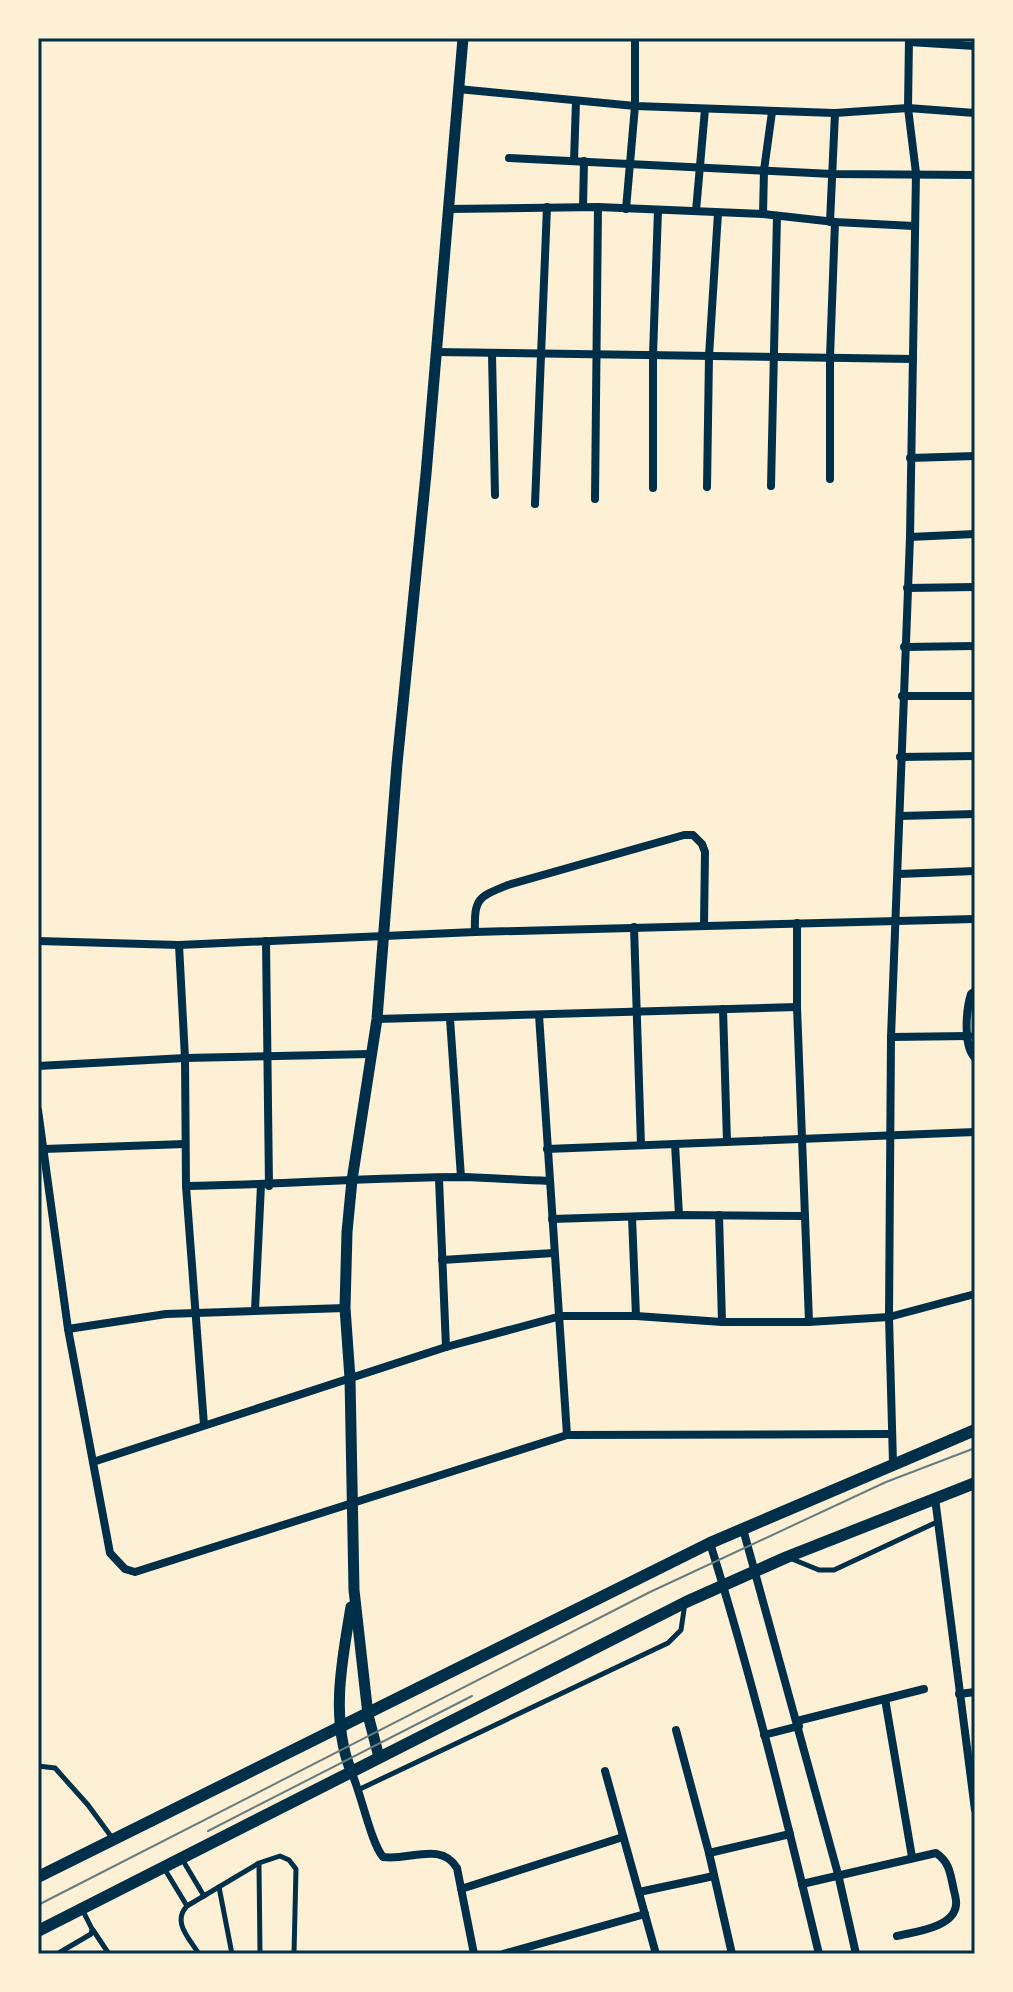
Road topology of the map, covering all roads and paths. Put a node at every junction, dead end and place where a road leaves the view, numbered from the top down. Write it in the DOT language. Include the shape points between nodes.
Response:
graph roads {
  1 [pos="463,38"];
  2 [pos="635,38"];
  3 [pos="909,40"];
  4 [pos="975,46"];
  5 [pos="458,89"];
  6 [pos="576,101"];
  7 [pos="635,106"];
  8 [pos="908,108"];
  9 [pos="705,109"];
  10 [pos="772,112"];
  11 [pos="835,113"];
  12 [pos="975,113"];
  13 [pos="509,158"];
  14 [pos="579,161"];
  15 [pos="628,163"];
  16 [pos="698,167"];
  17 [pos="764,170"];
  18 [pos="916,173"];
  19 [pos="832,174"];
  20 [pos="975,175"];
  21 [pos="547,207"];
  22 [pos="583,207"];
  23 [pos="598,207"];
  24 [pos="447,209"];
  25 [pos="626,209"];
  26 [pos="658,210"];
  27 [pos="696,211"];
  28 [pos="718,213"];
  29 [pos="763,214"];
  30 [pos="777,216"];
  31 [pos="832,222"];
  32 [pos="914,226"];
  33 [pos="436,352"];
  34 [pos="541,354"];
  35 [pos="598,354"];
  36 [pos="492,355"];
  37 [pos="653,355"];
  38 [pos="709,356"];
  39 [pos="773,356"];
  40 [pos="830,357"];
  41 [pos="913,359"];
  42 [pos="975,456"];
  43 [pos="910,458"];
  44 [pos="830,479"];
  45 [pos="771,486"];
  46 [pos="707,487"];
  47 [pos="653,488"];
  48 [pos="495,495"];
  49 [pos="595,499"];
  50 [pos="535,504"];
  51 [pos="975,534"];
  52 [pos="910,537"];
  53 [pos="975,587"];
  54 [pos="907,588"];
  55 [pos="975,646"];
  56 [pos="904,647"];
  57 [pos="902,696"];
  58 [pos="975,696"];
  59 [pos="975,756"];
  60 [pos="900,757"];
  61 [pos="975,814"];
  62 [pos="900,816"];
  63 [pos="975,871"];
  64 [pos="899,874"];
  65 [pos="975,919"];
  66 [pos="896,921"];
  67 [pos="797,923"];
  68 [pos="704,925"];
  69 [pos="634,927"];
  70 [pos="475,932"];
  71 [pos="384,936"];
  72 [pos="38,941"];
  73 [pos="266,941"];
  74 [pos="179,945"];
  75 [pos="975,991"];
  76 [pos="797,1007"];
  77 [pos="723,1009"];
  78 [pos="636,1012"];
  79 [pos="539,1015"];
  80 [pos="377,1019"];
  81 [pos="450,1019"];
  82 [pos="969,1036"];
  83 [pos="891,1037"];
  84 [pos="370,1054"];
  85 [pos="267,1057"];
  86 [pos="185,1058"];
  87 [pos="975,1058"];
  88 [pos="38,1066"];
  89 [pos="38,1110"];
  90 [pos="975,1132"];
  91 [pos="891,1136"];
  92 [pos="802,1139"];
  93 [pos="727,1142"];
  94 [pos="185,1144"];
  95 [pos="675,1144"];
  96 [pos="641,1145"];
  97 [pos="44,1149"];
  98 [pos="547,1149"];
  99 [pos="461,1177"];
  100 [pos="439,1179"];
  101 [pos="352,1180"];
  102 [pos="549,1181"];
  103 [pos="186,1186"];
  104 [pos="265,1186"];
  105 [pos="679,1215"];
  106 [pos="719,1215"];
  107 [pos="805,1216"];
  108 [pos="632,1217"];
  109 [pos="552,1219"];
  110 [pos="554,1253"];
  111 [pos="442,1260"];
  112 [pos="975,1294"];
  113 [pos="345,1308"];
  114 [pos="255,1310"];
  115 [pos="197,1312"];
  116 [pos="561,1316"];
  117 [pos="636,1316"];
  118 [pos="889,1317"];
  119 [pos="722,1322"];
  120 [pos="809,1322"];
  121 [pos="68,1329"];
  122 [pos="446,1347"];
  123 [pos="350,1378"];
  124 [pos="204,1425"];
  125 [pos="975,1430"];
  126 [pos="890,1434"];
  127 [pos="567,1435"];
  128 [pos="93,1462"];
  129 [pos="893,1463"];
  130 [pos="975,1483"];
  131 [pos="935,1498"];
  132 [pos="353,1501"];
  133 [pos="937,1522"];
  134 [pos="743,1529"];
  135 [pos="710,1543"];
  136 [pos="787,1557"];
  137 [pos="756,1571"];
  138 [pos="723,1585"];
  139 [pos="354,1590"];
  140 [pos="686,1602"];
  141 [pos="924,1689"];
  142 [pos="975,1692"];
  143 [pos="959,1694"];
  144 [pos="885,1699"];
  145 [pos="368,1715"];
  146 [pos="798,1724"];
  147 [pos="340,1728"];
  148 [pos="676,1730"];
  149 [pos="764,1735"];
  150 [pos="379,1757"];
  151 [pos="38,1766"];
  152 [pos="351,1771"];
  153 [pos="605,1771"];
  154 [pos="360,1789"];
  155 [pos="975,1810"];
  156 [pos="790,1834"];
  157 [pos="623,1837"];
  158 [pos="114,1840"];
  159 [pos="709,1853"];
  160 [pos="912,1857"];
  161 [pos="181,1858"];
  162 [pos="259,1863"];
  163 [pos="164,1867"];
  164 [pos="838,1874"];
  165 [pos="714,1876"];
  166 [pos="38,1877"];
  167 [pos="802,1884"];
  168 [pos="219,1887"];
  169 [pos="461,1889"];
  170 [pos="639,1892"];
  171 [pos="204,1896"];
  172 [pos="187,1906"];
  173 [pos="82,1909"];
  174 [pos="645,1914"];
  175 [pos="92,1929"];
  176 [pos="38,1931"];
  177 [pos="897,1936"];
  178 [pos="57,1954"];
  179 [pos="109,1954"];
  180 [pos="199,1954"];
  181 [pos="232,1954"];
  182 [pos="260,1954"];
  183 [pos="294,1954"];
  184 [pos="474,1954"];
  185 [pos="503,1954"];
  186 [pos="656,1954"];
  187 [pos="732,1954"];
  188 [pos="819,1954"];
  189 [pos="856,1954"];
  1 -- 5 [label="street"];
  2 -- 7 [label="street"];
  3 -- 4 [label="street"];
  3 -- 8 [label="street"];
  5 -- 6 [label="street"];
  5 -- 24 [label="street"];
  6 -- 7 [label="street"];
  6 -- 14 [label="street"];
  7 -- 9 [label="street"];
  7 -- 15 [label="street"];
  8 -- 11 [label="street"];
  8 -- 12 [label="street"];
  8 -- 18 [label="street"];
  9 -- 10 [label="street"];
  9 -- 16 [label="street"];
  10 -- 11 [label="street"];
  10 -- 17 [label="street"];
  11 -- 19 [label="street"];
  13 -- 14 [label="street"];
  14 -- 15 [label="street"];
  14 -- 22 [label="street"];
  15 -- 16 [label="street"];
  15 -- 25 [label="street"];
  16 -- 17 [label="street"];
  16 -- 27 [label="street"];
  17 -- 19 [label="street"];
  17 -- 29 [label="street"];
  18 -- 19 [label="street"];
  18 -- 20 [label="street"];
  18 -- 32 [label="street"];
  19 -- 31 [label="street"];
  21 -- 22 [label="street"];
  21 -- 24 [label="street"];
  21 -- 34 [label="street"];
  22 -- 23 [label="street"];
  23 -- 25 [label="street"];
  23 -- 35 [label="street"];
  24 -- 33 [label="street"];
  25 -- 26 [label="street"];
  26 -- 27 [label="street"];
  26 -- 37 [label="street"];
  27 -- 28 [label="street"];
  28 -- 29 [label="street"];
  28 -- 38 [label="street"];
  29 -- 30 [label="street"];
  30 -- 31 [label="street"];
  30 -- 39 [label="street"];
  31 -- 32 [label="street"];
  31 -- 40 [label="street"];
  32 -- 41 [label="street"];
  33 -- 36 [label="street"];
  33 -- 71 [label="street"];
  34 -- 35 [label="street"];
  34 -- 36 [label="street"];
  34 -- 50 [label="street"];
  35 -- 37 [label="street"];
  35 -- 49 [label="street"];
  36 -- 48 [label="street"];
  37 -- 38 [label="street"];
  37 -- 47 [label="street"];
  38 -- 39 [label="street"];
  38 -- 46 [label="street"];
  39 -- 40 [label="street"];
  39 -- 45 [label="street"];
  40 -- 41 [label="street"];
  40 -- 44 [label="street"];
  41 -- 43 [label="street"];
  42 -- 43 [label="street"];
  43 -- 52 [label="street"];
  51 -- 52 [label="street"];
  52 -- 54 [label="street"];
  53 -- 54 [label="street"];
  54 -- 56 [label="street"];
  55 -- 56 [label="street"];
  56 -- 57 [label="street"];
  57 -- 58 [label="street"];
  57 -- 60 [label="street"];
  59 -- 60 [label="street"];
  60 -- 62 [label="street"];
  61 -- 62 [label="street"];
  62 -- 64 [label="street"];
  63 -- 64 [label="street"];
  64 -- 66 [label="street"];
  65 -- 66 [label="street"];
  66 -- 67 [label="street"];
  66 -- 83 [label="street"];
  67 -- 68 [label="street"];
  67 -- 76 [label="street"];
  68 -- 69 [label="street"];
  68 -- 70 [label="street" via="705,852 693,835 684,835 483,895 474,910"];
  69 -- 70 [label="street"];
  69 -- 78 [label="street"];
  70 -- 71 [label="street"];
  71 -- 73 [label="street"];
  71 -- 80 [label="street"];
  72 -- 74 [label="street"];
  73 -- 74 [label="street"];
  73 -- 85 [label="street"];
  74 -- 86 [label="street"];
  75 -- 82 [label="street" via="969,999"];
  76 -- 77 [label="street"];
  76 -- 92 [label="street"];
  77 -- 78 [label="street"];
  77 -- 93 [label="street"];
  78 -- 79 [label="street"];
  78 -- 96 [label="street"];
  79 -- 81 [label="street"];
  79 -- 98 [label="street"];
  80 -- 81 [label="street"];
  80 -- 84 [label="street"];
  81 -- 99 [label="street"];
  82 -- 83 [label="street"];
  82 -- 87 [label="street"];
  83 -- 91 [label="street"];
  84 -- 85 [label="street"];
  84 -- 101 [label="street"];
  85 -- 86 [label="street"];
  85 -- 104 [label="street"];
  86 -- 88 [label="street"];
  86 -- 94 [label="street"];
  89 -- 97 [label="street"];
  90 -- 91 [label="street"];
  91 -- 92 [label="street"];
  91 -- 118 [label="street"];
  92 -- 93 [label="street"];
  92 -- 107 [label="street"];
  93 -- 95 [label="street"];
  94 -- 97 [label="street"];
  94 -- 103 [label="street"];
  95 -- 96 [label="street"];
  95 -- 105 [label="street"];
  96 -- 98 [label="street"];
  97 -- 121 [label="street"];
  98 -- 102 [label="street"];
  99 -- 100 [label="street"];
  99 -- 102 [label="street"];
  100 -- 101 [label="street"];
  100 -- 111 [label="street"];
  101 -- 104 [label="street"];
  101 -- 113 [label="street"];
  102 -- 109 [label="street"];
  103 -- 104 [label="street"];
  103 -- 115 [label="street"];
  104 -- 114 [label="street"];
  105 -- 106 [label="street"];
  105 -- 108 [label="street"];
  106 -- 107 [label="street"];
  106 -- 119 [label="street"];
  107 -- 120 [label="street"];
  108 -- 109 [label="street"];
  108 -- 117 [label="street"];
  109 -- 110 [label="street"];
  110 -- 111 [label="street"];
  110 -- 116 [label="street"];
  111 -- 122 [label="street"];
  112 -- 118 [label="street"];
  113 -- 114 [label="street"];
  113 -- 123 [label="street"];
  114 -- 115 [label="street"];
  115 -- 121 [label="street"];
  115 -- 124 [label="street"];
  116 -- 117 [label="street"];
  116 -- 122 [label="street"];
  116 -- 127 [label="street"];
  117 -- 119 [label="street"];
  118 -- 120 [label="street"];
  118 -- 126 [label="street"];
  119 -- 120 [label="street"];
  121 -- 128 [label="street"];
  122 -- 123 [label="street"];
  123 -- 124 [label="street"];
  123 -- 132 [label="street"];
  124 -- 128 [label="street"];
  125 -- 129 [label="main road"];
  126 -- 127 [label="street"];
  126 -- 129 [label="street"];
  127 -- 132 [label="street"];
  128 -- 132 [label="street" via="110,1553 135,1572"];
  129 -- 134 [label="main road"];
  130 -- 131 [label="main road"];
  131 -- 133 [label="street"];
  131 -- 136 [label="main road"];
  132 -- 139 [label="street"];
  133 -- 136 [label="lane" via="834,1570"];
  133 -- 143 [label="street"];
  134 -- 135 [label="main road"];
  134 -- 137 [label="street"];
  135 -- 138 [label="street"];
  135 -- 145 [label="main road"];
  136 -- 137 [label="main road"];
  137 -- 138 [label="main road"];
  137 -- 146 [label="street"];
  138 -- 140 [label="main road"];
  138 -- 149 [label="street"];
  139 -- 145 [label="street"];
  139 -- 147 [label="street" via="341,1666"];
  140 -- 150 [label="main road"];
  140 -- 154 [label="lane" via="681,1630 668,1643"];
  141 -- 144 [label="street"];
  142 -- 143 [label="street"];
  143 -- 155 [label="street"];
  144 -- 146 [label="street"];
  144 -- 160 [label="street"];
  145 -- 147 [label="main road"];
  145 -- 150 [label="street"];
  146 -- 149 [label="street"];
  146 -- 164 [label="street"];
  147 -- 152 [label="street"];
  147 -- 158 [label="main road"];
  148 -- 159 [label="street"];
  149 -- 156 [label="street"];
  150 -- 152 [label="main road"];
  151 -- 158 [label="lane" via="55,1768"];
  152 -- 154 [label="street"];
  152 -- 161 [label="main road"];
  153 -- 157 [label="street"];
  154 -- 169 [label="street" via="383,1857 440,1853 453,1861"];
  156 -- 159 [label="street"];
  156 -- 167 [label="street"];
  157 -- 169 [label="street"];
  157 -- 170 [label="street"];
  158 -- 166 [label="main road"];
  159 -- 165 [label="street"];
  160 -- 164 [label="street"];
  160 -- 177 [label="street" via="942,1857 951,1873 956,1905 935,1926"];
  161 -- 163 [label="main road"];
  161 -- 171 [label="lane"];
  162 -- 168 [label="lane"];
  162 -- 182 [label="lane"];
  162 -- 183 [label="lane" via="280,1856 296,1869"];
  163 -- 172 [label="lane"];
  163 -- 173 [label="main road"];
  164 -- 167 [label="street"];
  164 -- 189 [label="street"];
  165 -- 170 [label="street"];
  165 -- 187 [label="street"];
  167 -- 188 [label="street"];
  168 -- 171 [label="lane"];
  168 -- 181 [label="lane"];
  169 -- 184 [label="street"];
  170 -- 174 [label="street"];
  171 -- 172 [label="lane"];
  172 -- 180 [label="lane" via="179,1921"];
  173 -- 175 [label="lane"];
  173 -- 176 [label="main road"];
  174 -- 185 [label="street"];
  174 -- 186 [label="street"];
  175 -- 178 [label="lane" via="87,1938"];
  175 -- 179 [label="lane"];
}
